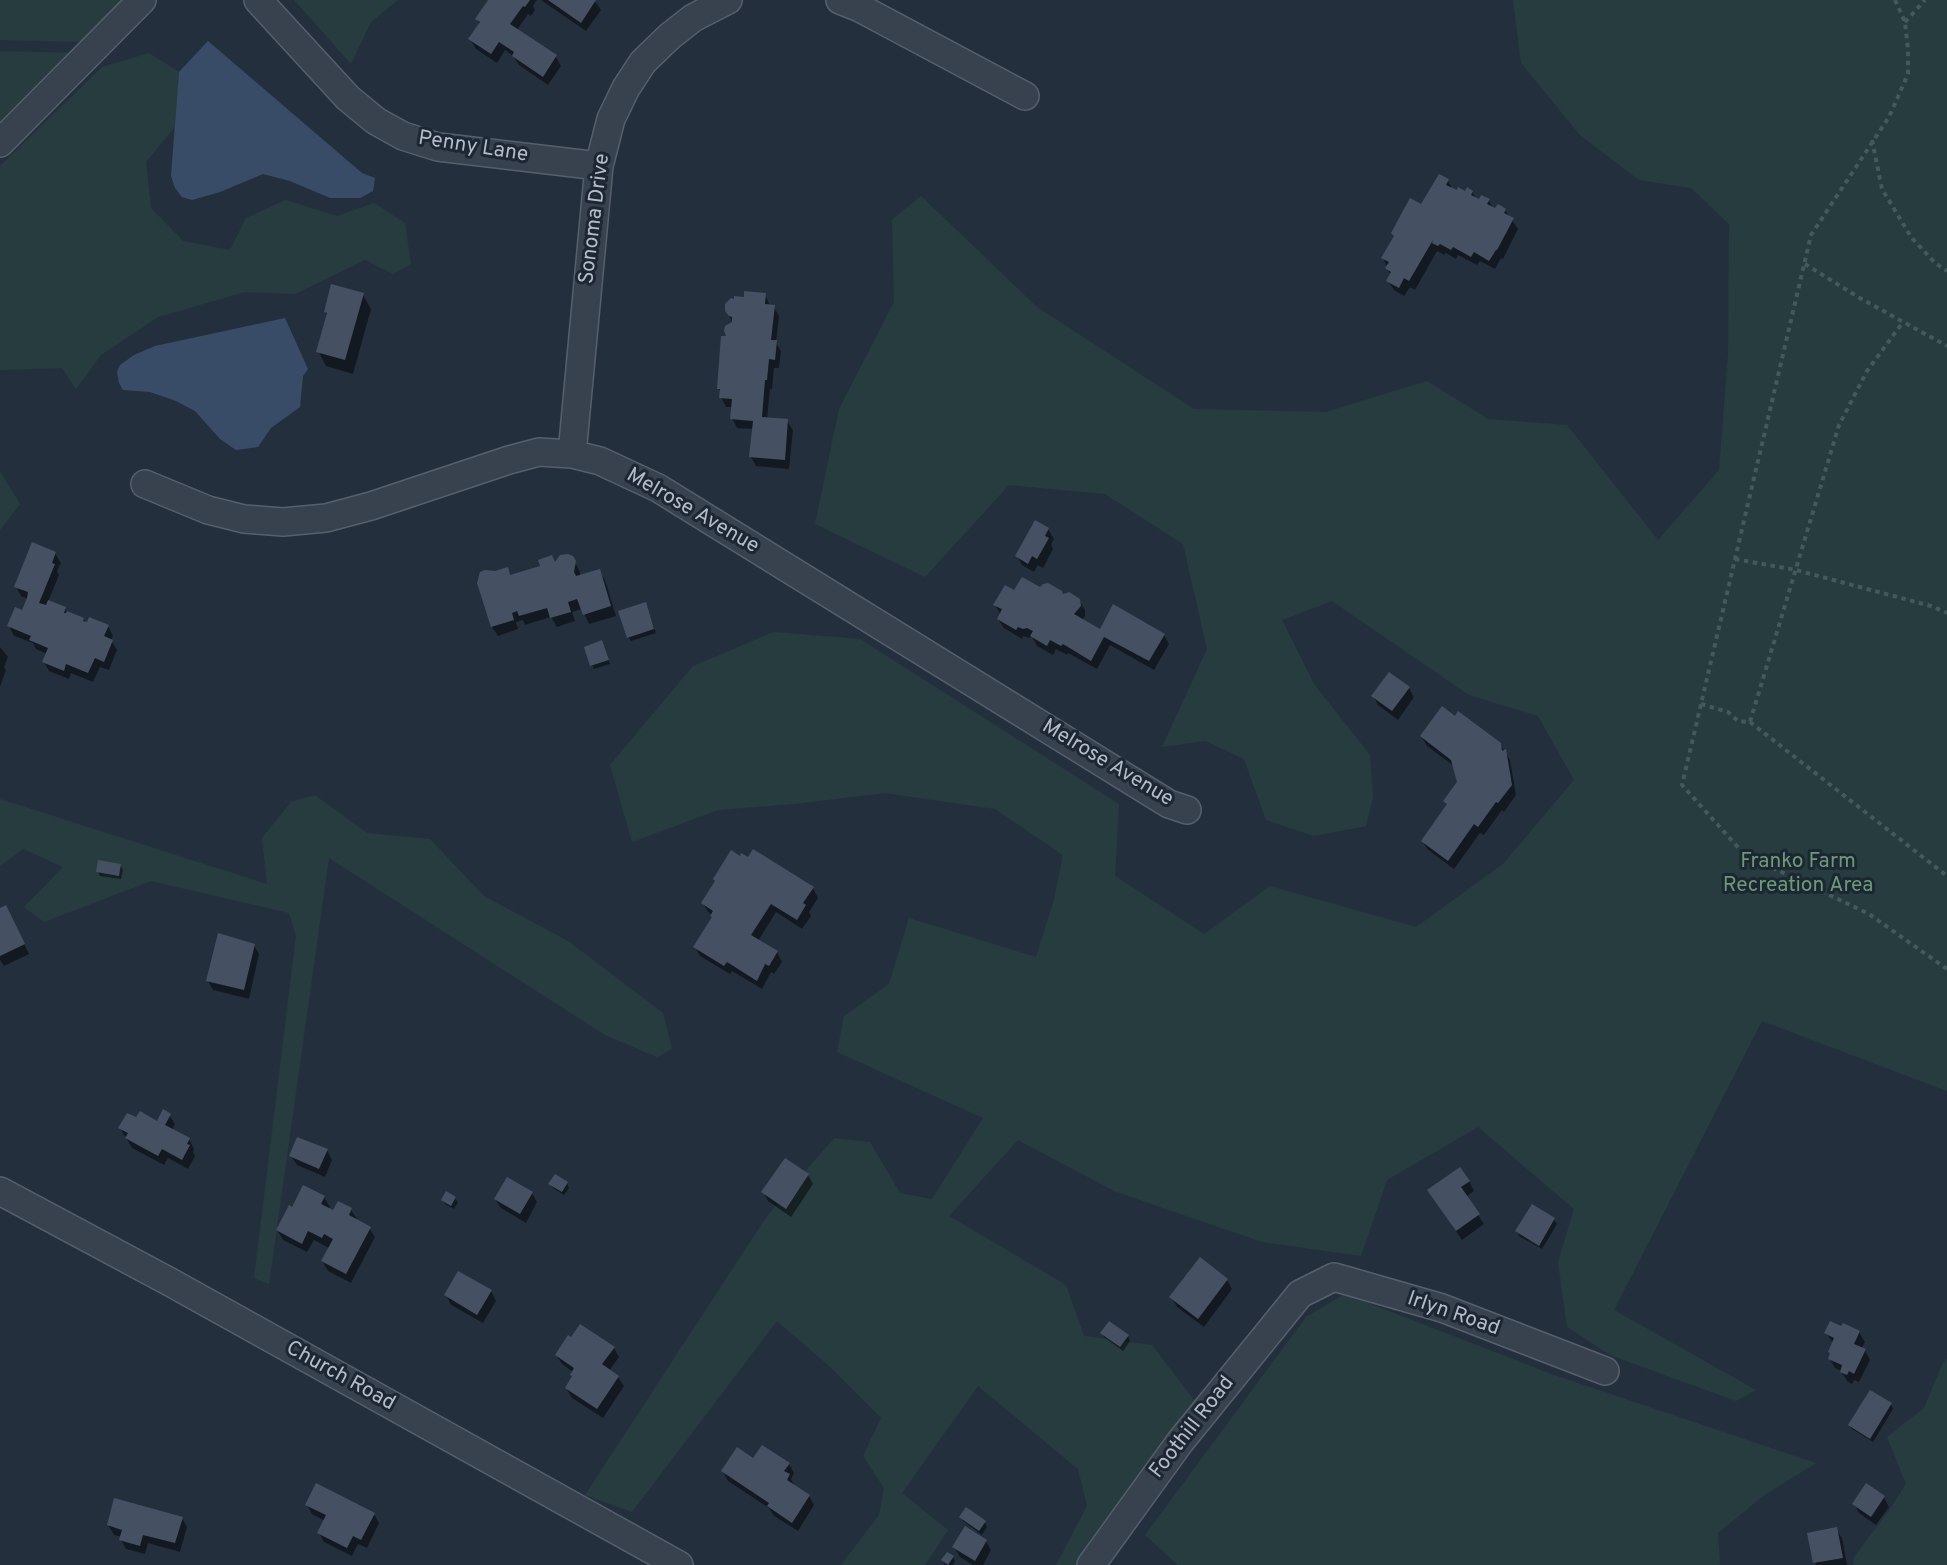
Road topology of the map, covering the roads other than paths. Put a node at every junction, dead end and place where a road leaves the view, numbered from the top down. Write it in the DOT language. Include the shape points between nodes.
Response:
graph roads {
  1 [pos="142,0"];
  2 [pos="258,0"];
  3 [pos="728,0"];
  4 [pos="840,0"];
  5 [pos="1025,96"];
  6 [pos="0,143"];
  7 [pos="599,166"];
  8 [pos="572,454"];
  9 [pos="145,484"];
  10 [pos="1187,810"];
  11 [pos="0,1191"];
  12 [pos="1300,1294"];
  13 [pos="1605,1371"];
  14 [pos="679,1565"];
  15 [pos="1091,1565"];
  1 -- 6 [label="street"];
  2 -- 7 [label="street, Penny Lane" via="348,98 376,122 403,136 438,147"];
  3 -- 7 [label="street, Sonoma Drive" via="693,18 643,62 611,119"];
  4 -- 5 [label="street"];
  7 -- 8 [label="street, Sonoma Drive"];
  8 -- 9 [label="street, Melrose Avenue" via="539,452 360,509 326,518 283,522 244,519 208,510"];
  8 -- 10 [label="street, Melrose Avenue" via="600,461 658,488 1169,804"];
  11 -- 14 [label="street, Church Road"];
  12 -- 13 [label="street, Irlyn Road" via="1334,1277 1442,1308"];
  12 -- 15 [label="street, Foothill Road" via="1180,1442"];
}
